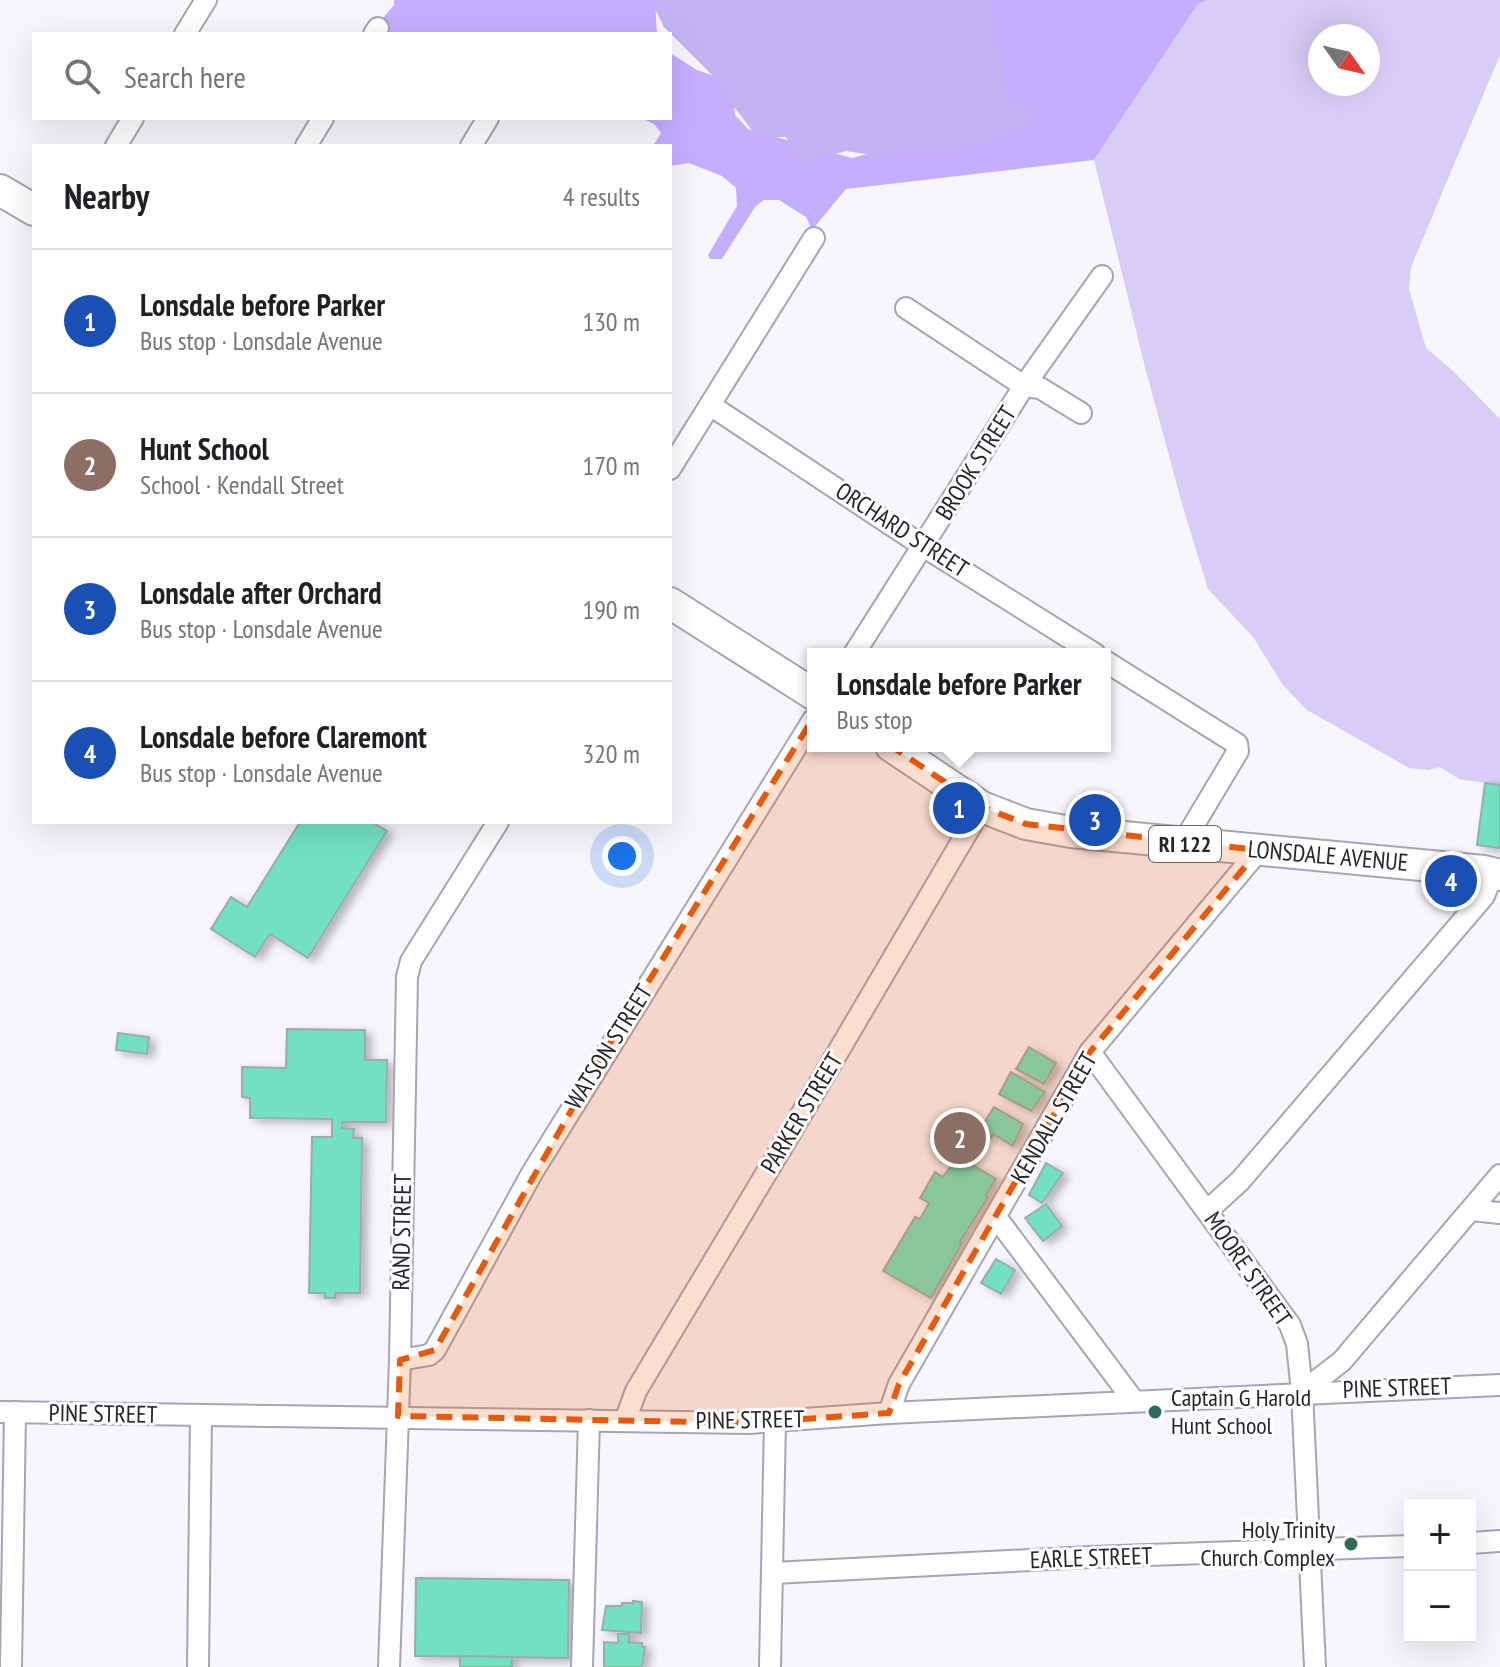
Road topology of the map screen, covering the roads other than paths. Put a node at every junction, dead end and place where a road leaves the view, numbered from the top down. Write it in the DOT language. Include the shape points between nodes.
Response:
graph roads {
  1 [pos="206,0"];
  2 [pos="186,32"];
  3 [pos="132,120"];
  4 [pos="322,120"];
  5 [pos="487,120"];
  6 [pos="117,144"];
  7 [pos="307,144"];
  8 [pos="472,144"];
  9 [pos="0,190"];
  10 [pos="32,209"];
  11 [pos="814,238"];
  12 [pos="1102,276"];
  13 [pos="906,308"];
  14 [pos="1024,386"];
  15 [pos="710,405"];
  16 [pos="1081,413"];
  17 [pos="672,466"];
  18 [pos="923,546"];
  19 [pos="672,604"];
  20 [pos="858,648"];
  21 [pos="1085,648"];
  22 [pos="1111,665"];
  23 [pos="807,690"];
  24 [pos="807,730"];
  25 [pos="900,752"];
  26 [pos="982,807"];
  27 [pos="497,824"];
  28 [pos="1183,843"];
  29 [pos="1259,850"];
  30 [pos="1496,874"];
  31 [pos="1090,1052"];
  32 [pos="1500,1175"];
  33 [pos="1471,1210"];
  34 [pos="1207,1211"];
  35 [pos="1500,1213"];
  36 [pos="996,1217"];
  37 [pos="400,1360"];
  38 [pos="1500,1385"];
  39 [pos="1302,1392"];
  40 [pos="1134,1401"];
  41 [pos="8,1412"];
  42 [pos="889,1413"];
  43 [pos="201,1415"];
  44 [pos="398,1416"];
  45 [pos="589,1420"];
  46 [pos="625,1421"];
  47 [pos="775,1422"];
  48 [pos="1500,1541"];
  49 [pos="1476,1543"];
  50 [pos="1404,1546"];
  51 [pos="1311,1549"];
  52 [pos="773,1573"];
  53 [pos="11,1667"];
  54 [pos="198,1667"];
  55 [pos="389,1667"];
  56 [pos="582,1667"];
  57 [pos="770,1667"];
  58 [pos="1315,1667"];
  1 -- 2 [label="street"];
  3 -- 6 [label="street"];
  4 -- 7 [label="street"];
  5 -- 8 [label="street"];
  9 -- 10 [label="main road"];
  11 -- 15 [label="street"];
  12 -- 14 [label="street, BROOK STREET"];
  13 -- 14 [label="street"];
  14 -- 16 [label="street" via="1040,388"];
  14 -- 18 [label="street, BROOK STREET"];
  15 -- 17 [label="street"];
  15 -- 18 [label="street, ORCHARD STREET"];
  18 -- 20 [label="street, BROOK STREET"];
  18 -- 21 [label="street, ORCHARD STREET"];
  19 -- 23 [label="main road"];
  22 -- 28 [label="street" via="1237,744 1238,751"];
  24 -- 37 [label="street, WATSON STREET" via="532,1173 435,1350"];
  25 -- 26 [label="main road, LONSDALE AVENUE / RI 122"];
  26 -- 28 [label="main road, LONSDALE AVENUE / RI 122" via="1026,824"];
  26 -- 46 [label="street, PARKER STREET" via="636,1391"];
  27 -- 37 [label="street, RAND STREET" via="411,961 407,977"];
  28 -- 29 [label="main road, LONSDALE AVENUE / RI 122"];
  29 -- 30 [label="main road, LONSDALE AVENUE / RI 122"];
  29 -- 31 [label="street, KENDALL STREET"];
  30 -- 34 [label="street" via="1484,896 1240,1181"];
  31 -- 34 [label="street, MOORE STREET"];
  31 -- 36 [label="street, KENDALL STREET"];
  32 -- 33 [label="street"];
  33 -- 35 [label="street"];
  33 -- 39 [label="street" via="1342,1361"];
  34 -- 39 [label="street, MOORE STREET" via="1290,1325"];
  36 -- 40 [label="street"];
  36 -- 42 [label="street, KENDALL STREET" via="899,1384"];
  37 -- 44 [label="street, RAND STREET"];
  38 -- 39 [label="street, PINE STREET"];
  39 -- 40 [label="street, PINE STREET"];
  39 -- 51 [label="street, MOORE STREET"];
  40 -- 42 [label="street, PINE STREET"];
  41 -- 43 [label="street, PINE STREET"];
  41 -- 53 [label="street"];
  42 -- 47 [label="street, PINE STREET"];
  43 -- 44 [label="street, PINE STREET"];
  43 -- 54 [label="street"];
  44 -- 45 [label="street, PINE STREET"];
  44 -- 55 [label="street, RAND STREET"];
  45 -- 46 [label="street, PINE STREET"];
  45 -- 56 [label="street"];
  46 -- 47 [label="street, PINE STREET"];
  47 -- 52 [label="street"];
  48 -- 49 [label="street"];
  50 -- 51 [label="street, EARLE STREET"];
  51 -- 52 [label="street, EARLE STREET"];
  51 -- 58 [label="street, MOORE STREET"];
  52 -- 57 [label="street"];
}
